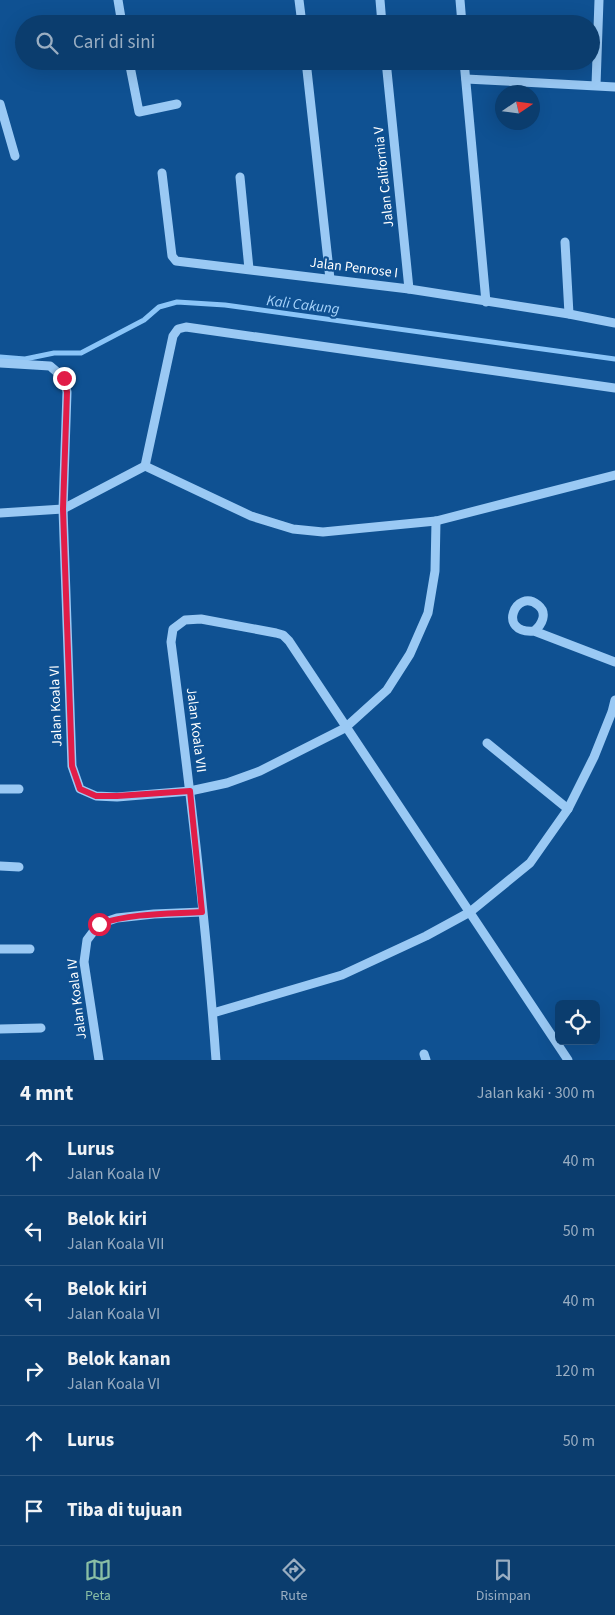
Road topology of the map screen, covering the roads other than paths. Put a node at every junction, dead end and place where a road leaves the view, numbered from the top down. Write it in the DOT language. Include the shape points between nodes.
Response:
graph roads {
  1 [pos="118,0"];
  2 [pos="300,0"];
  3 [pos="380,0"];
  4 [pos="460,0"];
  5 [pos="599,0"];
  6 [pos="120,15"];
  7 [pos="301,15"];
  8 [pos="381,15"];
  9 [pos="461,15"];
  10 [pos="598,15"];
  11 [pos="131,70"];
  12 [pos="307,70"];
  13 [pos="387,70"];
  14 [pos="465,70"];
  15 [pos="597,70"];
  16 [pos="466,80"];
  17 [pos="596,85"];
  18 [pos="615,87"];
  19 [pos="0,104"];
  20 [pos="177,104"];
  21 [pos="15,156"];
  22 [pos="162,174"];
  23 [pos="240,177"];
  24 [pos="565,242"];
  25 [pos="249,269"];
  26 [pos="330,279"];
  27 [pos="409,289"];
  28 [pos="486,302"];
  29 [pos="569,314"];
  30 [pos="615,323"];
  31 [pos="0,362"];
  32 [pos="615,388"];
  33 [pos="145,466"];
  34 [pos="615,475"];
  35 [pos="63,509"];
  36 [pos="0,512"];
  37 [pos="436,520"];
  38 [pos="534,631"];
  39 [pos="615,662"];
  40 [pos="615,700"];
  41 [pos="345,728"];
  42 [pos="487,743"];
  43 [pos="0,789"];
  44 [pos="19,789"];
  45 [pos="190,791"];
  46 [pos="568,809"];
  47 [pos="0,866"];
  48 [pos="18,867"];
  49 [pos="202,912"];
  50 [pos="470,912"];
  51 [pos="0,949"];
  52 [pos="30,950"];
  53 [pos="213,1014"];
  54 [pos="41,1028"];
  55 [pos="0,1029"];
  56 [pos="99,1060"];
  57 [pos="216,1060"];
  58 [pos="568,1060"];
  1 -- 6 [label="street"];
  2 -- 7 [label="street"];
  3 -- 8 [label="street"];
  4 -- 9 [label="street"];
  5 -- 10 [label="street"];
  11 -- 20 [label="street" via="139,112"];
  12 -- 26 [label="street"];
  13 -- 27 [label="street, Jalan California V"];
  14 -- 16 [label="street"];
  15 -- 17 [label="street"];
  16 -- 17 [label="street"];
  16 -- 28 [label="street"];
  17 -- 18 [label="street"];
  19 -- 21 [label="street"];
  22 -- 25 [label="street, Jalan Penrose I" via="172,256 176,261"];
  23 -- 25 [label="street"];
  24 -- 29 [label="street"];
  25 -- 26 [label="street, Jalan Penrose I"];
  26 -- 27 [label="street, Jalan Penrose I"];
  27 -- 28 [label="street, Jalan Penrose I"];
  28 -- 29 [label="street, Jalan Penrose I"];
  29 -- 30 [label="street, Jalan Penrose I"];
  31 -- 35 [label="street, Jalan Koala VI" via="50,366 64,378 67,392"];
  32 -- 33 [label="street" via="186,327 178,329 173,336"];
  33 -- 35 [label="street"];
  33 -- 37 [label="street" via="252,516 293,529 323,532"];
  34 -- 37 [label="street"];
  35 -- 36 [label="street"];
  35 -- 45 [label="street, Jalan Koala VI" via="72,766 80,789 96,796"];
  37 -- 41 [label="street, Jalan Koala VI" via="435,570 428,613 421,630 387,690"];
  38 -- 39 [label="street"];
  40 -- 46 [label="street" via="594,757"];
  41 -- 45 [label="street, Jalan Koala VI" via="260,771"];
  41 -- 45 [label="street, Jalan Koala VII" via="282,635 201,619 185,620 173,629 171,642"];
  41 -- 50 [label="street, Jalan Koala VII"];
  42 -- 46 [label="street"];
  43 -- 44 [label="street"];
  45 -- 49 [label="street, Jalan Koala VII"];
  46 -- 50 [label="street" via="530,863"];
  47 -- 48 [label="street"];
  49 -- 53 [label="street, Jalan Koala VII"];
  49 -- 56 [label="street, Jalan Koala IV" via="117,918 99,924 86,940 84,962"];
  50 -- 53 [label="street" via="342,975"];
  50 -- 58 [label="street, Jalan Koala VII"];
  51 -- 52 [label="street"];
  53 -- 57 [label="street, Jalan Koala VII"];
  54 -- 55 [label="street"];
}
